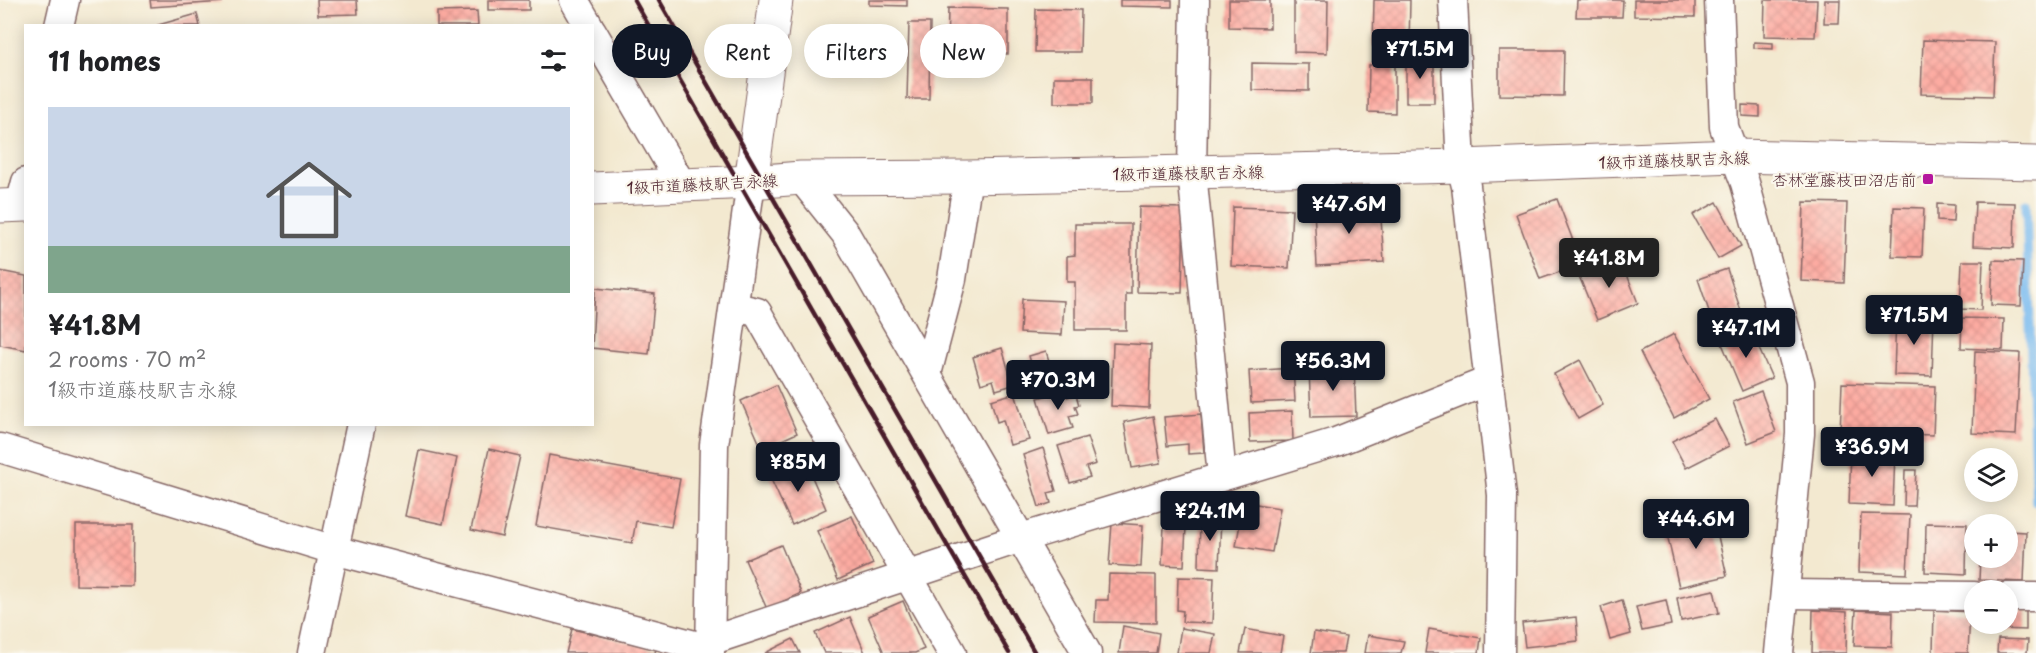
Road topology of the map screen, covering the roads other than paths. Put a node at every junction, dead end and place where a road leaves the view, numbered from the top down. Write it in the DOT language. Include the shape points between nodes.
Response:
graph roads {
  1 [pos="65,0"];
  2 [pos="574,0"];
  3 [pos="776,0"];
  4 [pos="1195,0"];
  5 [pos="1453,0"];
  6 [pos="1719,0"];
  7 [pos="59,24"];
  8 [pos="588,24"];
  9 [pos="594,34"];
  10 [pos="1736,156"];
  11 [pos="2036,163"];
  12 [pos="1461,166"];
  13 [pos="1192,172"];
  14 [pos="968,177"];
  15 [pos="801,178"];
  16 [pos="751,182"];
  17 [pos="682,185"];
  18 [pos="594,189"];
  19 [pos="734,307"];
  20 [pos="927,374"];
  21 [pos="1488,381"];
  22 [pos="361,426"];
  23 [pos="0,448"];
  24 [pos="1222,476"];
  25 [pos="1021,538"];
  26 [pos="334,550"];
  27 [pos="908,577"];
  28 [pos="1785,594"];
  29 [pos="1964,596"];
  30 [pos="710,648"];
  31 [pos="312,653"];
  32 [pos="952,653"];
  33 [pos="1087,653"];
  34 [pos="1500,653"];
  35 [pos="1779,653"];
  1 -- 7 [label="street"];
  2 -- 8 [label="street"];
  3 -- 16 [label="street"];
  4 -- 13 [label="street"];
  5 -- 12 [label="street"];
  6 -- 10 [label="street" via="1724,127"];
  9 -- 17 [label="street"];
  10 -- 11 [label="street, 1級市道藤枝駅吉永線"];
  10 -- 12 [label="street, 1級市道藤枝駅吉永線"];
  10 -- 28 [label="street" via="1800,382 1800,434"];
  12 -- 13 [label="street, 1級市道藤枝駅吉永線"];
  12 -- 21 [label="street"];
  13 -- 14 [label="street, 1級市道藤枝駅吉永線"];
  13 -- 24 [label="street"];
  14 -- 15 [label="street, 1級市道藤枝駅吉永線"];
  14 -- 20 [label="street" via="952,279"];
  15 -- 16 [label="street, 1級市道藤枝駅吉永線"];
  15 -- 20 [label="street" via="845,233"];
  16 -- 17 [label="street, 1級市道藤枝駅吉永線"];
  16 -- 19 [label="street"];
  17 -- 18 [label="street, 1級市道藤枝駅吉永線"];
  19 -- 27 [label="street" via="757,312"];
  19 -- 30 [label="street" via="714,445"];
  20 -- 25 [label="street"];
  21 -- 24 [label="street" via="1336,441"];
  21 -- 34 [label="street" via="1502,495"];
  22 -- 26 [label="street"];
  23 -- 26 [label="street"];
  24 -- 25 [label="street"];
  25 -- 27 [label="street"];
  25 -- 33 [label="street"];
  26 -- 30 [label="street"];
  26 -- 31 [label="street"];
  27 -- 30 [label="street"];
  27 -- 32 [label="street"];
  28 -- 29 [label="street"];
  28 -- 35 [label="street"];
}
